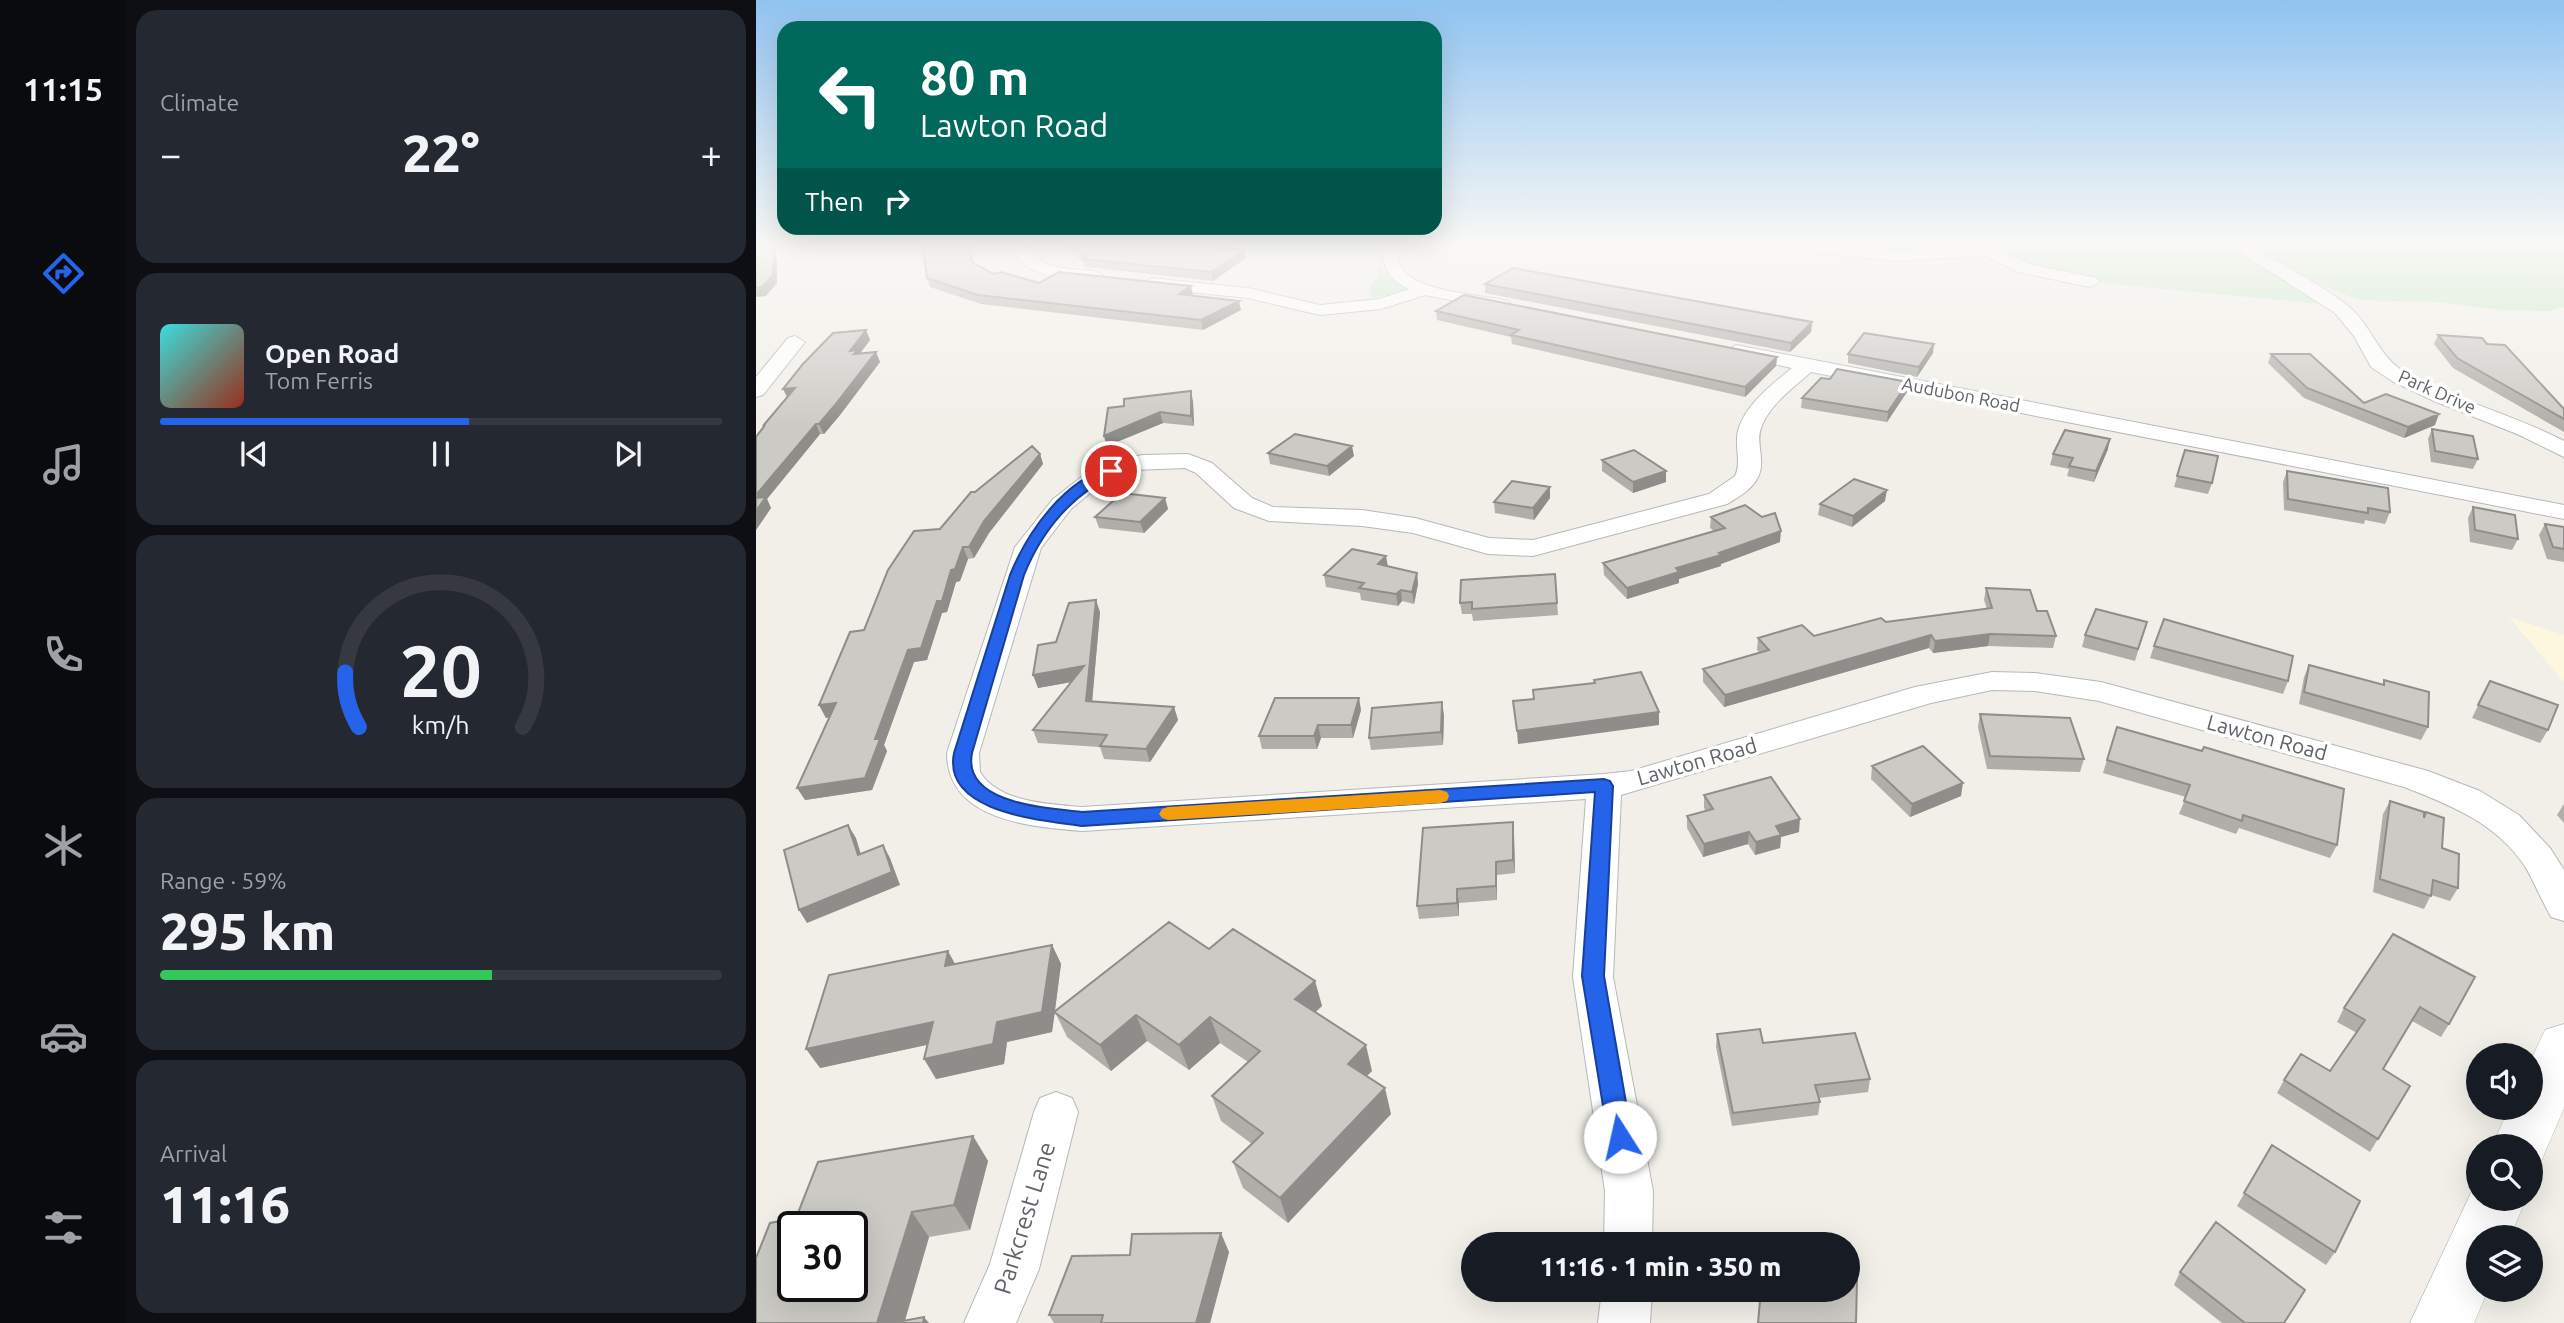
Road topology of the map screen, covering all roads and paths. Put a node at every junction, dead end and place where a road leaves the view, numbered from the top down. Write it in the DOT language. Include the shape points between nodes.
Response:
graph roads {
  1 [pos="1298,305"];
  2 [pos="1373,305"];
  3 [pos="1505,305"];
  4 [pos="2334,305"];
  5 [pos="1521,308"];
  6 [pos="795,342"];
  7 [pos="1714,346"];
  8 [pos="1807,365"];
  9 [pos="756,391"];
  10 [pos="2564,450"];
  11 [pos="2564,512"];
  12 [pos="1604,786"];
  13 [pos="2564,907"];
  14 [pos="2564,1046"];
  15 [pos="1056,1112"];
  16 [pos="2525,1134"];
  17 [pos="1628,1232"];
  18 [pos="2466,1269"];
  19 [pos="1626,1302"];
  20 [pos="990,1323"];
  21 [pos="1624,1323"];
  22 [pos="2442,1323"];
  1 -- 2 [label="street" via="1320,310"];
  3 -- 5 [label="street"];
  4 -- 10 [label="street, Park Drive" via="2363,334 2378,363 2399,377"];
  6 -- 9 [label="street"];
  7 -- 8 [label="street, Audubon Road"];
  8 -- 11 [label="street, Audubon Road"];
  8 -- 12 [label="street, Lawton Road" via="1753,420 1750,472 1732,492 1533,548 1488,547 1415,526 1362,518 1269,514 1243,503 1205,468 1188,461 1143,462 1111,471 1062,504 1028,547 960,766 964,779 980,794 1023,811 1082,819"];
  12 -- 13 [label="street, Lawton Road" via="1632,782 1926,694 1992,681 2063,685 2403,775 2462,796 2516,829 2538,856"];
  12 -- 17 [label="street" via="1593,976 1629,1191"];
  14 -- 16 [label="street"];
  15 -- 20 [label="street, Parkcrest Lane" via="1014,1269"];
  18 -- 22 [label="street"];
  19 -- 21 [label="street"];
}
